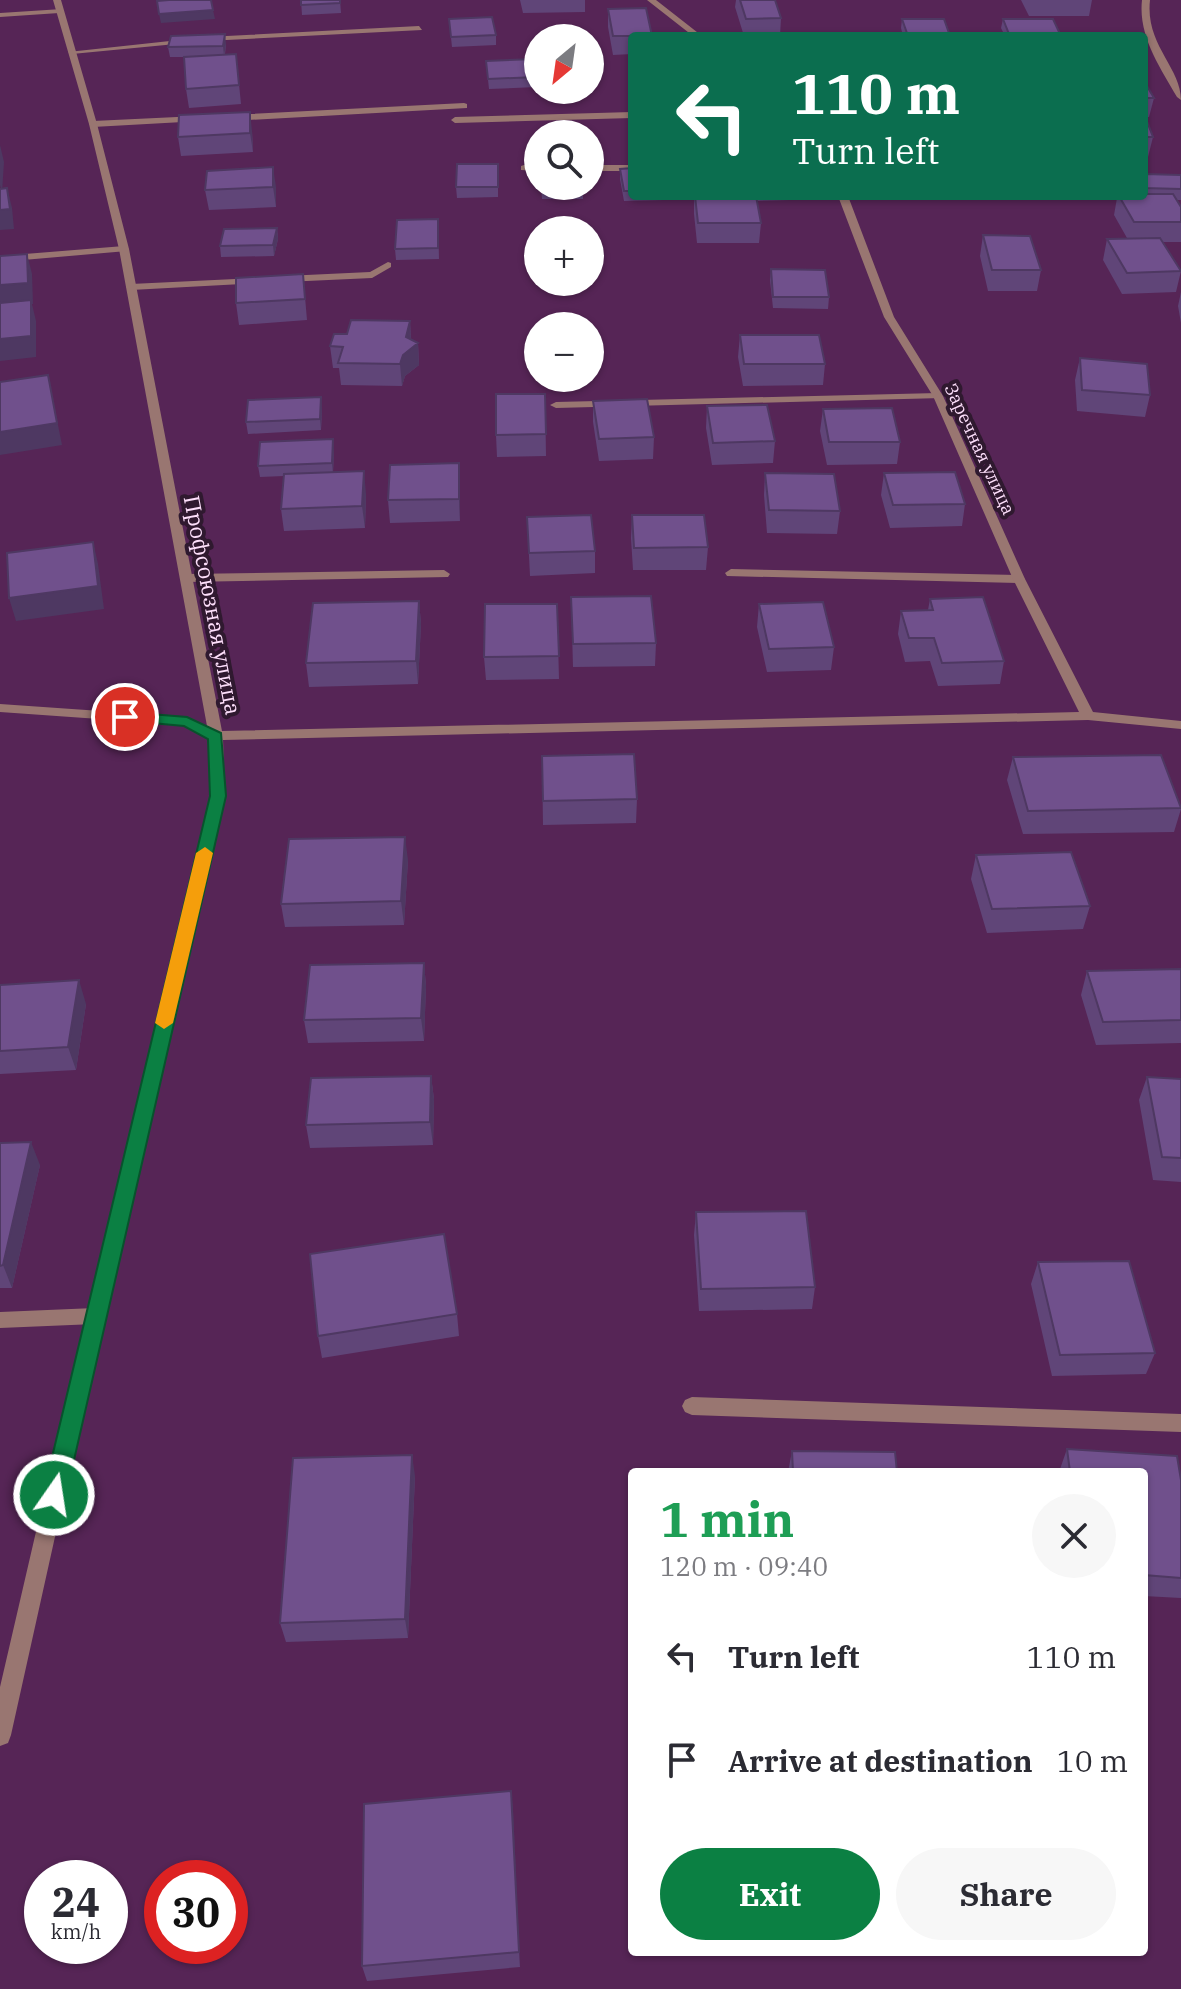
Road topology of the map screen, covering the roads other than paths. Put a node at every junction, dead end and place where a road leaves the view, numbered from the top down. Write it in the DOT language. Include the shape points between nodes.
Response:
graph roads {
  1 [pos="651,0"];
  2 [pos="1146,0"];
  3 [pos="58,6"];
  4 [pos="0,15"];
  5 [pos="419,28"];
  6 [pos="693,32"];
  7 [pos="1148,51"];
  8 [pos="1157,51"];
  9 [pos="72,52"];
  10 [pos="1181,97"];
  11 [pos="464,106"];
  12 [pos="628,115"];
  13 [pos="455,120"];
  14 [pos="93,124"];
  15 [pos="604,168"];
  16 [pos="628,168"];
  17 [pos="845,200"];
  18 [pos="124,249"];
  19 [pos="0,259"];
  20 [pos="388,265"];
  21 [pos="131,287"];
  22 [pos="938,396"];
  23 [pos="556,405"];
  24 [pos="731,573"];
  25 [pos="444,574"];
  26 [pos="186,578"];
  27 [pos="1019,579"];
  28 [pos="0,708"];
  29 [pos="1088,716"];
  30 [pos="1181,725"];
  31 [pos="216,736"];
  32 [pos="95,1316"];
  33 [pos="0,1320"];
  34 [pos="692,1406"];
  35 [pos="1181,1423"];
  36 [pos="0,1735"];
  1 -- 6 [label="street"];
  2 -- 8 [label="street" via="1143,12"];
  3 -- 4 [label="street"];
  3 -- 9 [label="street, Профсоюзная улица"];
  5 -- 9 [label="street"];
  7 -- 8 [label="street"];
  8 -- 10 [label="street"];
  9 -- 14 [label="street, Профсоюзная улица"];
  11 -- 14 [label="street"];
  12 -- 13 [label="street"];
  14 -- 18 [label="street, Профсоюзная улица"];
  15 -- 16 [label="street"];
  17 -- 22 [label="street, Заречная улица" via="889,317"];
  18 -- 19 [label="street"];
  18 -- 21 [label="street, Профсоюзная улица"];
  20 -- 21 [label="street" via="372,275"];
  21 -- 26 [label="street, Профсоюзная улица"];
  22 -- 23 [label="street"];
  22 -- 27 [label="street, Заречная улица"];
  24 -- 27 [label="street"];
  25 -- 26 [label="street"];
  26 -- 31 [label="street, Профсоюзная улица"];
  27 -- 29 [label="street, Заречная улица"];
  28 -- 31 [label="street" via="187,721"];
  29 -- 30 [label="street"];
  29 -- 31 [label="street"];
  31 -- 32 [label="street, Профсоюзная улица" via="218,796"];
  32 -- 33 [label="street"];
  32 -- 36 [label="street, Профсоюзная улица"];
  34 -- 35 [label="street"];
}
